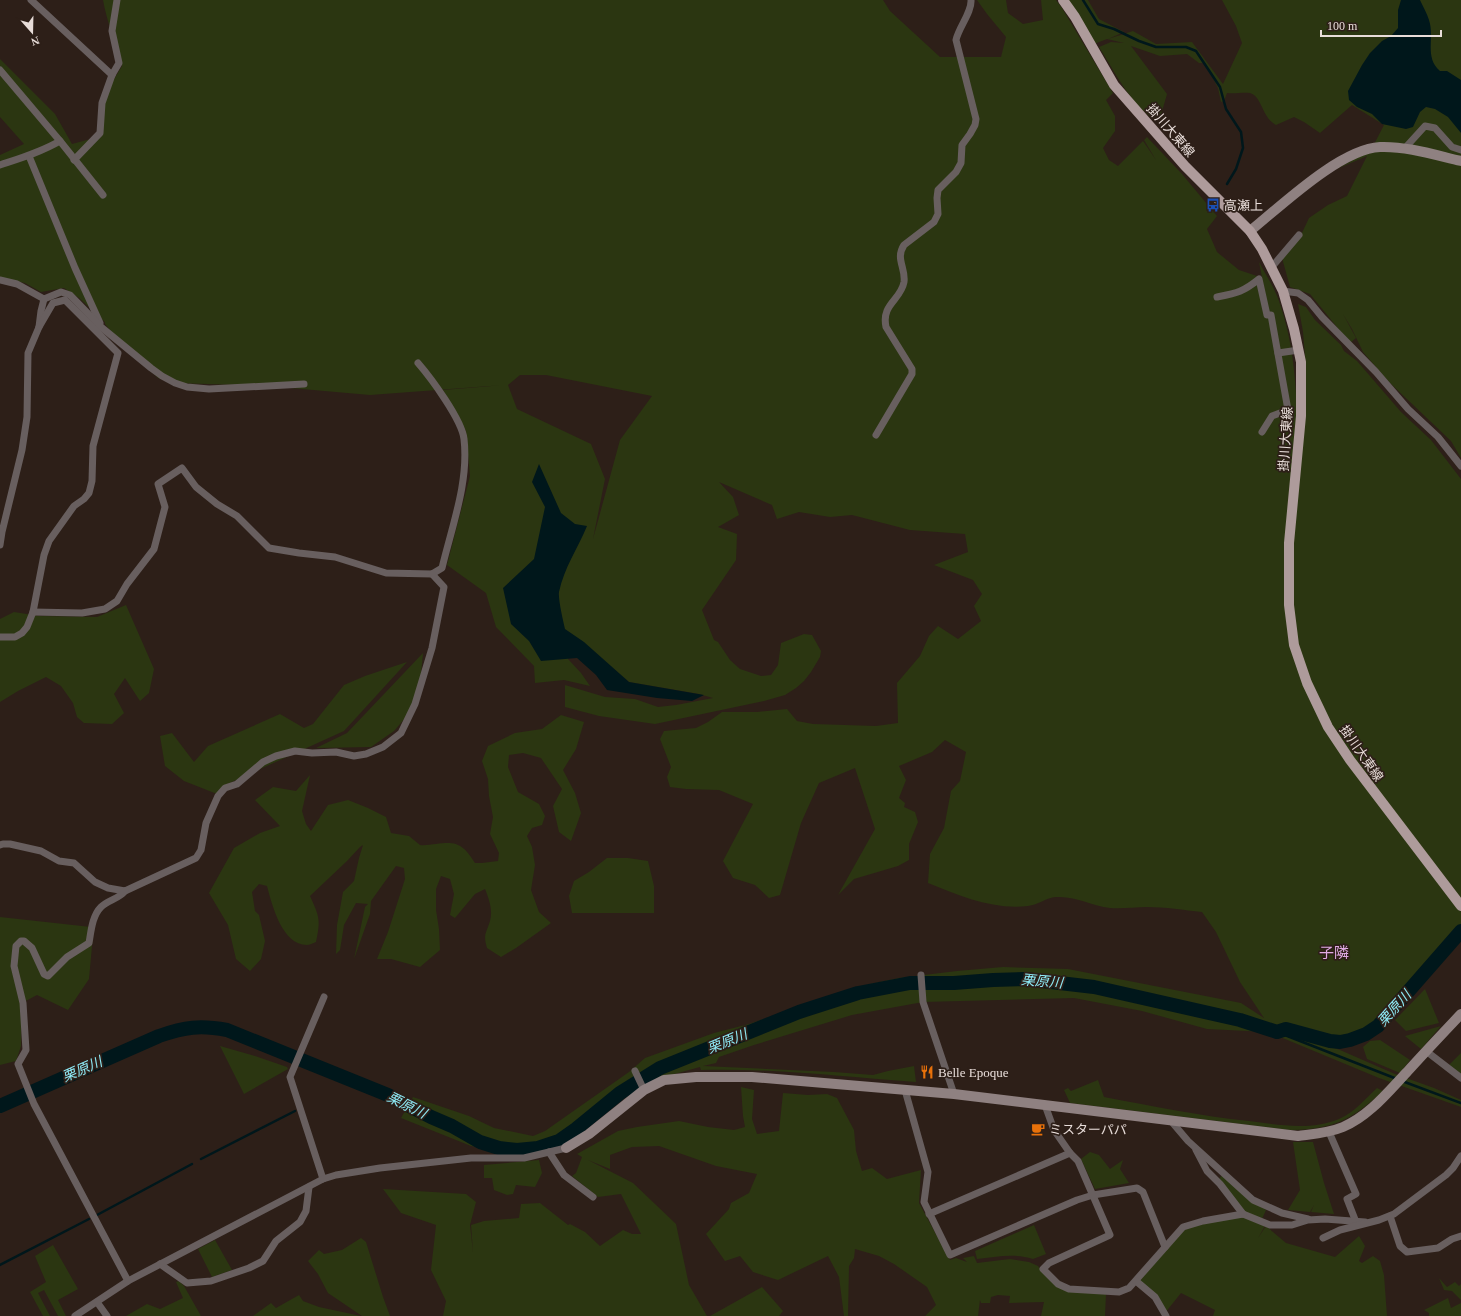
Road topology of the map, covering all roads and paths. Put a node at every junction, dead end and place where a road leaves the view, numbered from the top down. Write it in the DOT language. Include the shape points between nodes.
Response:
graph roads {
  1 [pos="31,0"];
  2 [pos="117,0"];
  3 [pos="971,0"];
  4 [pos="1063,0"];
  5 [pos="0,70"];
  6 [pos="112,75"];
  7 [pos="60,141"];
  8 [pos="1405,148"];
  9 [pos="1461,150"];
  10 [pos="29,156"];
  11 [pos="74,160"];
  12 [pos="1461,161"];
  13 [pos="0,165"];
  14 [pos="103,195"];
  15 [pos="1250,231"];
  16 [pos="1299,235"];
  17 [pos="1271,268"];
  18 [pos="0,280"];
  19 [pos="1282,291"];
  20 [pos="1217,297"];
  21 [pos="44,299"];
  22 [pos="39,327"];
  23 [pos="101,327"];
  24 [pos="1298,350"];
  25 [pos="1278,353"];
  26 [pos="418,364"];
  27 [pos="304,384"];
  28 [pos="1262,432"];
  29 [pos="876,435"];
  30 [pos="1461,466"];
  31 [pos="0,545"];
  32 [pos="432,574"];
  33 [pos="33,612"];
  34 [pos="0,637"];
  35 [pos="0,845"];
  36 [pos="125,891"];
  37 [pos="1461,906"];
  38 [pos="921,975"];
  39 [pos="324,997"];
  40 [pos="1461,1014"];
  41 [pos="1426,1051"];
  42 [pos="635,1071"];
  43 [pos="1461,1078"];
  44 [pos="643,1087"];
  45 [pos="906,1090"];
  46 [pos="954,1094"];
  47 [pos="1045,1105"];
  48 [pos="1170,1121"];
  49 [pos="1329,1132"];
  50 [pos="1193,1146"];
  51 [pos="566,1148"];
  52 [pos="550,1152"];
  53 [pos="1070,1153"];
  54 [pos="1461,1156"];
  55 [pos="323,1179"];
  56 [pos="309,1187"];
  57 [pos="1093,1195"];
  58 [pos="593,1197"];
  59 [pos="929,1214"];
  60 [pos="1243,1214"];
  61 [pos="1390,1216"];
  62 [pos="1308,1220"];
  63 [pos="1356,1222"];
  64 [pos="1365,1222"];
  65 [pos="1461,1236"];
  66 [pos="1323,1238"];
  67 [pos="1165,1247"];
  68 [pos="160,1264"];
  69 [pos="128,1281"];
  70 [pos="1136,1281"];
  71 [pos="97,1302"];
  72 [pos="76,1316"];
  73 [pos="107,1316"];
  74 [pos="1166,1316"];
  1 -- 6 [label="street"];
  2 -- 6 [label="street" via="112,31 119,63"];
  3 -- 29 [label="street" via="956,40 976,119 975,125 962,145 961,163 956,172 938,190 938,214 934,222 900,250 904,283 886,311 884,320 912,369 912,374"];
  4 -- 15 [label="main road, 掛川大東線" via="1114,85 1185,166"];
  5 -- 7 [label="street"];
  6 -- 11 [label="street" via="102,103 100,133"];
  7 -- 10 [label="street"];
  7 -- 11 [label="street"];
  8 -- 9 [label="street" via="1426,126 1435,128 1452,147"];
  8 -- 12 [label="street"];
  8 -- 15 [label="street" via="1366,149 1343,159 1305,185"];
  10 -- 13 [label="street"];
  10 -- 23 [label="street"];
  11 -- 14 [label="street"];
  15 -- 17 [label="main road, 掛川大東線"];
  16 -- 17 [label="street"];
  17 -- 19 [label="main road, 掛川大東線"];
  18 -- 21 [label="street" via="17,284"];
  19 -- 24 [label="main road, 掛川大東線"];
  19 -- 30 [label="street" via="1298,292 1308,300 1408,409 1438,436"];
  20 -- 25 [label="street" via="1248,289 1259,279 1267,315 1271,315"];
  21 -- 22 [label="street"];
  21 -- 23 [label="street" via="61,292 70,295"];
  22 -- 31 [label="street" via="28,353 27,417"];
  22 -- 33 [label="street" via="53,303 65,300 118,353 93,446 89,493 84,500 74,506 49,541"];
  23 -- 27 [label="street" via="162,376 187,387 209,389"];
  24 -- 25 [label="street"];
  24 -- 37 [label="main road, 掛川大東線" via="1301,362 1301,416 1289,543 1289,605 1294,645 1306,683 1328,727 1350,760"];
  25 -- 28 [label="street" via="1288,410 1272,416"];
  26 -- 32 [label="street" via="457,418 464,438 464,472 459,500 442,568"];
  32 -- 33 [label="street" via="386,573 335,556 269,548 237,516 196,487 182,468 158,484 165,507 154,549 127,584 118,601 105,609 82,613"];
  32 -- 36 [label="street" via="444,587 432,648 415,704 401,733 383,747 366,754 354,756 336,752 295,751 263,762 237,784 225,788 218,796 206,823 201,850 196,858"];
  33 -- 34 [label="street" via="22,633 15,637"];
  35 -- 36 [label="street" via="10,844 41,851 59,861 74,863 95,882 108,888"];
  36 -- 69 [label="street" via="122,896 101,906 94,919 89,943 67,957 48,976 44,974 32,948 21,941 16,946 14,966 23,1003 26,1050 18,1064 34,1104"];
  38 -- 46 [label="street" via="923,1002"];
  39 -- 55 [label="street" via="290,1077"];
  40 -- 41 [label="street"];
  41 -- 43 [label="street"];
  41 -- 49 [label="street" via="1369,1110 1342,1128"];
  42 -- 44 [label="street"];
  44 -- 45 [label="street" via="664,1080 696,1077 752,1077"];
  44 -- 51 [label="street" via="589,1134"];
  45 -- 46 [label="street"];
  45 -- 59 [label="street" via="928,1172 924,1202"];
  46 -- 47 [label="street"];
  47 -- 48 [label="street"];
  47 -- 53 [label="street" via="1054,1130"];
  48 -- 49 [label="street" via="1298,1136"];
  48 -- 50 [label="street"];
  49 -- 63 [label="street" via="1356,1194 1346,1199"];
  50 -- 60 [label="street" via="1207,1171"];
  50 -- 62 [label="street" via="1253,1200 1282,1213"];
  51 -- 52 [label="street"];
  52 -- 55 [label="street" via="524,1158 471,1158 380,1168"];
  52 -- 58 [label="street" via="564,1175"];
  53 -- 57 [label="street" via="1078,1161"];
  53 -- 59 [label="street"];
  54 -- 61 [label="street" via="1446,1175 1399,1212"];
  55 -- 56 [label="street"];
  56 -- 68 [label="street"];
  56 -- 68 [label="street" via="306,1211 300,1222 276,1241 263,1261 211,1281 186,1283"];
  57 -- 59 [label="street" via="950,1255"];
  57 -- 67 [label="street" via="1137,1188 1143,1192"];
  57 -- 70 [label="street" via="1110,1235 1049,1263 1043,1269 1058,1284 1069,1289 1119,1292 1129,1288"];
  60 -- 62 [label="street" via="1270,1225 1292,1225"];
  60 -- 67 [label="street" via="1183,1227"];
  61 -- 64 [label="street"];
  61 -- 65 [label="street" via="1400,1246 1407,1252 1438,1248"];
  62 -- 63 [label="street"];
  63 -- 64 [label="street"];
  64 -- 66 [label="street"];
  67 -- 70 [label="street"];
  68 -- 69 [label="street"];
  69 -- 71 [label="street"];
  70 -- 74 [label="street" via="1155,1297"];
  71 -- 72 [label="street"];
  71 -- 73 [label="street"];
}
